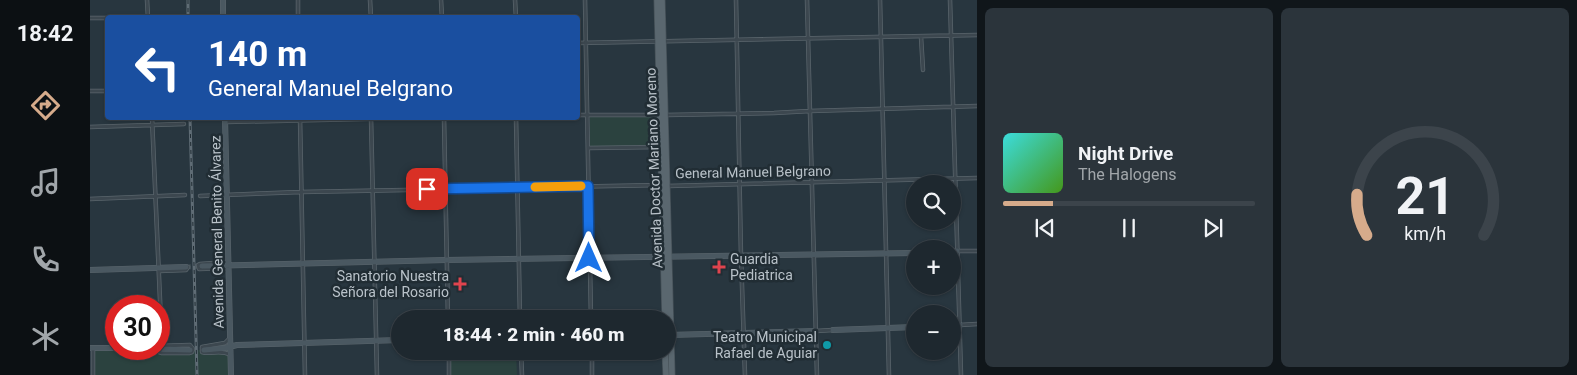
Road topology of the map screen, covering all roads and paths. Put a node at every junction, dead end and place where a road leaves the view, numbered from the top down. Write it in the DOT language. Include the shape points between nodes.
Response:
graph roads {
  1 [pos="147,0"];
  2 [pos="223,0"];
  3 [pos="298,0"];
  4 [pos="370,0"];
  5 [pos="441,0"];
  6 [pos="515,0"];
  7 [pos="585,0"];
  8 [pos="657,0"];
  9 [pos="662,0"];
  10 [pos="736,0"];
  11 [pos="807,0"];
  12 [pos="880,0"];
  13 [pos="950,0"];
  14 [pos="148,15"];
  15 [pos="223,15"];
  16 [pos="298,15"];
  17 [pos="371,15"];
  18 [pos="442,15"];
  19 [pos="516,15"];
  20 [pos="90,18"];
  21 [pos="105,18"];
  22 [pos="951,36"];
  23 [pos="977,36"];
  24 [pos="921,37"];
  25 [pos="881,38"];
  26 [pos="736,40"];
  27 [pos="808,40"];
  28 [pos="660,41"];
  29 [pos="580,43"];
  30 [pos="585,43"];
  31 [pos="923,70"];
  32 [pos="90,91"];
  33 [pos="105,91"];
  34 [pos="977,106"];
  35 [pos="954,107"];
  36 [pos="882,109"];
  37 [pos="810,111"];
  38 [pos="587,114"];
  39 [pos="738,114"];
  40 [pos="580,115"];
  41 [pos="663,115"];
  42 [pos="152,120"];
  43 [pos="226,120"];
  44 [pos="300,120"];
  45 [pos="371,120"];
  46 [pos="444,120"];
  47 [pos="516,120"];
  48 [pos="184,124"];
  49 [pos="153,125"];
  50 [pos="90,127"];
  51 [pos="661,147"];
  52 [pos="588,148"];
  53 [pos="956,175"];
  54 [pos="977,178"];
  55 [pos="961,180"];
  56 [pos="884,181"];
  57 [pos="906,181"];
  58 [pos="812,182"];
  59 [pos="739,184"];
  60 [pos="664,185"];
  61 [pos="588,186"];
  62 [pos="517,187"];
  63 [pos="445,188"];
  64 [pos="373,190"];
  65 [pos="301,192"];
  66 [pos="185,195"];
  67 [pos="227,195"];
  68 [pos="156,196"];
  69 [pos="200,196"];
  70 [pos="90,199"];
  71 [pos="977,251"];
  72 [pos="906,252"];
  73 [pos="961,252"];
  74 [pos="885,253"];
  75 [pos="814,254"];
  76 [pos="741,256"];
  77 [pos="666,257"];
  78 [pos="589,258"];
  79 [pos="518,259"];
  80 [pos="446,260"];
  81 [pos="374,262"];
  82 [pos="303,264"];
  83 [pos="229,265"];
  84 [pos="202,266"];
  85 [pos="186,267"];
  86 [pos="158,268"];
  87 [pos="90,270"];
  88 [pos="159,295"];
  89 [pos="448,310"];
  90 [pos="520,310"];
  91 [pos="591,310"];
  92 [pos="665,310"];
  93 [pos="668,310"];
  94 [pos="977,324"];
  95 [pos="961,325"];
  96 [pos="906,327"];
  97 [pos="887,328"];
  98 [pos="816,330"];
  99 [pos="833,330"];
  100 [pos="744,333"];
  101 [pos="676,335"];
  102 [pos="230,336"];
  103 [pos="391,340"];
  104 [pos="377,341"];
  105 [pos="305,343"];
  106 [pos="170,346"];
  107 [pos="231,346"];
  108 [pos="170,347"];
  109 [pos="91,348"];
  110 [pos="105,348"];
  111 [pos="190,350"];
  112 [pos="204,350"];
  113 [pos="170,353"];
  114 [pos="230,356"];
  115 [pos="448,360"];
  116 [pos="521,360"];
  117 [pos="592,360"];
  118 [pos="666,360"];
  119 [pos="671,360"];
  120 [pos="961,360"];
  121 [pos="93,375"];
  122 [pos="231,375"];
  123 [pos="305,375"];
  124 [pos="377,375"];
  125 [pos="449,375"];
  126 [pos="522,375"];
  127 [pos="592,375"];
  128 [pos="666,375"];
  129 [pos="672,375"];
  130 [pos="745,375"];
  131 [pos="817,375"];
  132 [pos="889,375"];
  133 [pos="961,375"];
  1 -- 14 [label="street"];
  2 -- 15 [label="street"];
  3 -- 16 [label="street"];
  4 -- 17 [label="street"];
  5 -- 18 [label="street"];
  6 -- 19 [label="street"];
  7 -- 30 [label="street"];
  8 -- 28 [label="main road, Avenida Doctor Mariano Moreno"];
  9 -- 28 [label="main road, Avenida Doctor Mariano Moreno"];
  10 -- 26 [label="street"];
  11 -- 27 [label="street"];
  12 -- 25 [label="street"];
  13 -- 22 [label="street"];
  20 -- 21 [label="street"];
  22 -- 23 [label="street"];
  22 -- 24 [label="street"];
  22 -- 35 [label="street"];
  24 -- 25 [label="street"];
  24 -- 31 [label="street"];
  25 -- 27 [label="street"];
  25 -- 36 [label="street"];
  26 -- 27 [label="street"];
  26 -- 28 [label="street"];
  26 -- 39 [label="street"];
  27 -- 37 [label="street"];
  28 -- 30 [label="street"];
  28 -- 41 [label="main road, Avenida Doctor Mariano Moreno"];
  29 -- 30 [label="street"];
  30 -- 38 [label="street"];
  32 -- 33 [label="street"];
  34 -- 35 [label="street"];
  35 -- 36 [label="street"];
  35 -- 53 [label="street"];
  36 -- 37 [label="street"];
  36 -- 56 [label="street"];
  37 -- 39 [label="street"];
  37 -- 58 [label="street"];
  38 -- 40 [label="street"];
  38 -- 41 [label="street"];
  38 -- 52 [label="street"];
  39 -- 41 [label="street"];
  39 -- 59 [label="street"];
  41 -- 51 [label="main road, Avenida Doctor Mariano Moreno"];
  41 -- 60 [label="main road, Avenida Doctor Mariano Moreno"];
  42 -- 49 [label="street"];
  43 -- 67 [label="street, Avenida General Benito Álvarez"];
  44 -- 65 [label="street"];
  45 -- 64 [label="street"];
  46 -- 63 [label="street"];
  47 -- 62 [label="street"];
  48 -- 49 [label="street"];
  49 -- 50 [label="street"];
  49 -- 68 [label="street"];
  51 -- 52 [label="street"];
  51 -- 60 [label="main road, Avenida Doctor Mariano Moreno"];
  52 -- 61 [label="street"];
  54 -- 55 [label="street, General Manuel Belgrano"];
  56 -- 57 [label="street, General Manuel Belgrano"];
  56 -- 58 [label="street, General Manuel Belgrano"];
  56 -- 74 [label="street"];
  58 -- 59 [label="street, General Manuel Belgrano"];
  58 -- 75 [label="street"];
  59 -- 60 [label="street, General Manuel Belgrano"];
  59 -- 76 [label="street"];
  60 -- 61 [label="street, General Manuel Belgrano"];
  60 -- 77 [label="main road, Avenida Doctor Mariano Moreno"];
  61 -- 62 [label="street, General Manuel Belgrano"];
  61 -- 78 [label="street"];
  62 -- 63 [label="street, General Manuel Belgrano"];
  62 -- 79 [label="street"];
  63 -- 64 [label="street, General Manuel Belgrano"];
  63 -- 80 [label="street"];
  64 -- 65 [label="street, General Manuel Belgrano"];
  64 -- 81 [label="street"];
  65 -- 67 [label="street, General Manuel Belgrano"];
  65 -- 82 [label="street"];
  66 -- 68 [label="street"];
  67 -- 69 [label="street, General Manuel Belgrano"];
  67 -- 83 [label="street, Avenida General Benito Álvarez"];
  68 -- 70 [label="street"];
  68 -- 86 [label="street"];
  71 -- 73 [label="street"];
  72 -- 74 [label="street"];
  74 -- 75 [label="street"];
  74 -- 97 [label="street"];
  75 -- 76 [label="street"];
  75 -- 98 [label="street"];
  76 -- 77 [label="street"];
  76 -- 100 [label="street"];
  77 -- 78 [label="street"];
  77 -- 92 [label="main road, Avenida Doctor Mariano Moreno"];
  77 -- 93 [label="main road, Avenida Doctor Mariano Moreno"];
  78 -- 79 [label="street"];
  78 -- 91 [label="street"];
  79 -- 80 [label="street"];
  79 -- 90 [label="street"];
  80 -- 81 [label="street"];
  80 -- 89 [label="street"];
  81 -- 82 [label="street"];
  81 -- 104 [label="street"];
  82 -- 83 [label="street"];
  82 -- 105 [label="street"];
  83 -- 83 [label="street" via="200,264 198,268 199,269"];
  83 -- 84 [label="street"];
  83 -- 102 [label="street, Avenida General Benito Álvarez"];
  85 -- 86 [label="street"];
  86 -- 86 [label="street" via="186,265 188,268 186,270"];
  86 -- 87 [label="street"];
  86 -- 88 [label="street"];
  94 -- 95 [label="street"];
  96 -- 97 [label="street"];
  97 -- 99 [label="street"];
  97 -- 132 [label="street"];
  98 -- 99 [label="street"];
  98 -- 100 [label="street"];
  98 -- 131 [label="street"];
  100 -- 101 [label="street"];
  100 -- 130 [label="street"];
  102 -- 107 [label="street, Avenida General Benito Álvarez"];
  102 -- 114 [label="street" via="225,343 206,345 201,349 205,353 222,352"];
  103 -- 104 [label="street"];
  104 -- 105 [label="street"];
  104 -- 124 [label="street"];
  105 -- 107 [label="street"];
  105 -- 123 [label="street"];
  106 -- 113 [label="street" via="190,345 193,349 189,353"];
  107 -- 112 [label="street"];
  107 -- 114 [label="street, Avenida General Benito Álvarez"];
  108 -- 111 [label="street"];
  109 -- 110 [label="street"];
  109 -- 121 [label="street"];
  114 -- 122 [label="street, Avenida General Benito Álvarez"];
  115 -- 125 [label="street"];
  116 -- 126 [label="street"];
  117 -- 127 [label="street"];
  118 -- 128 [label="main road"];
  119 -- 129 [label="main road, Avenida Doctor Mariano Moreno"];
  120 -- 133 [label="street"];
}
